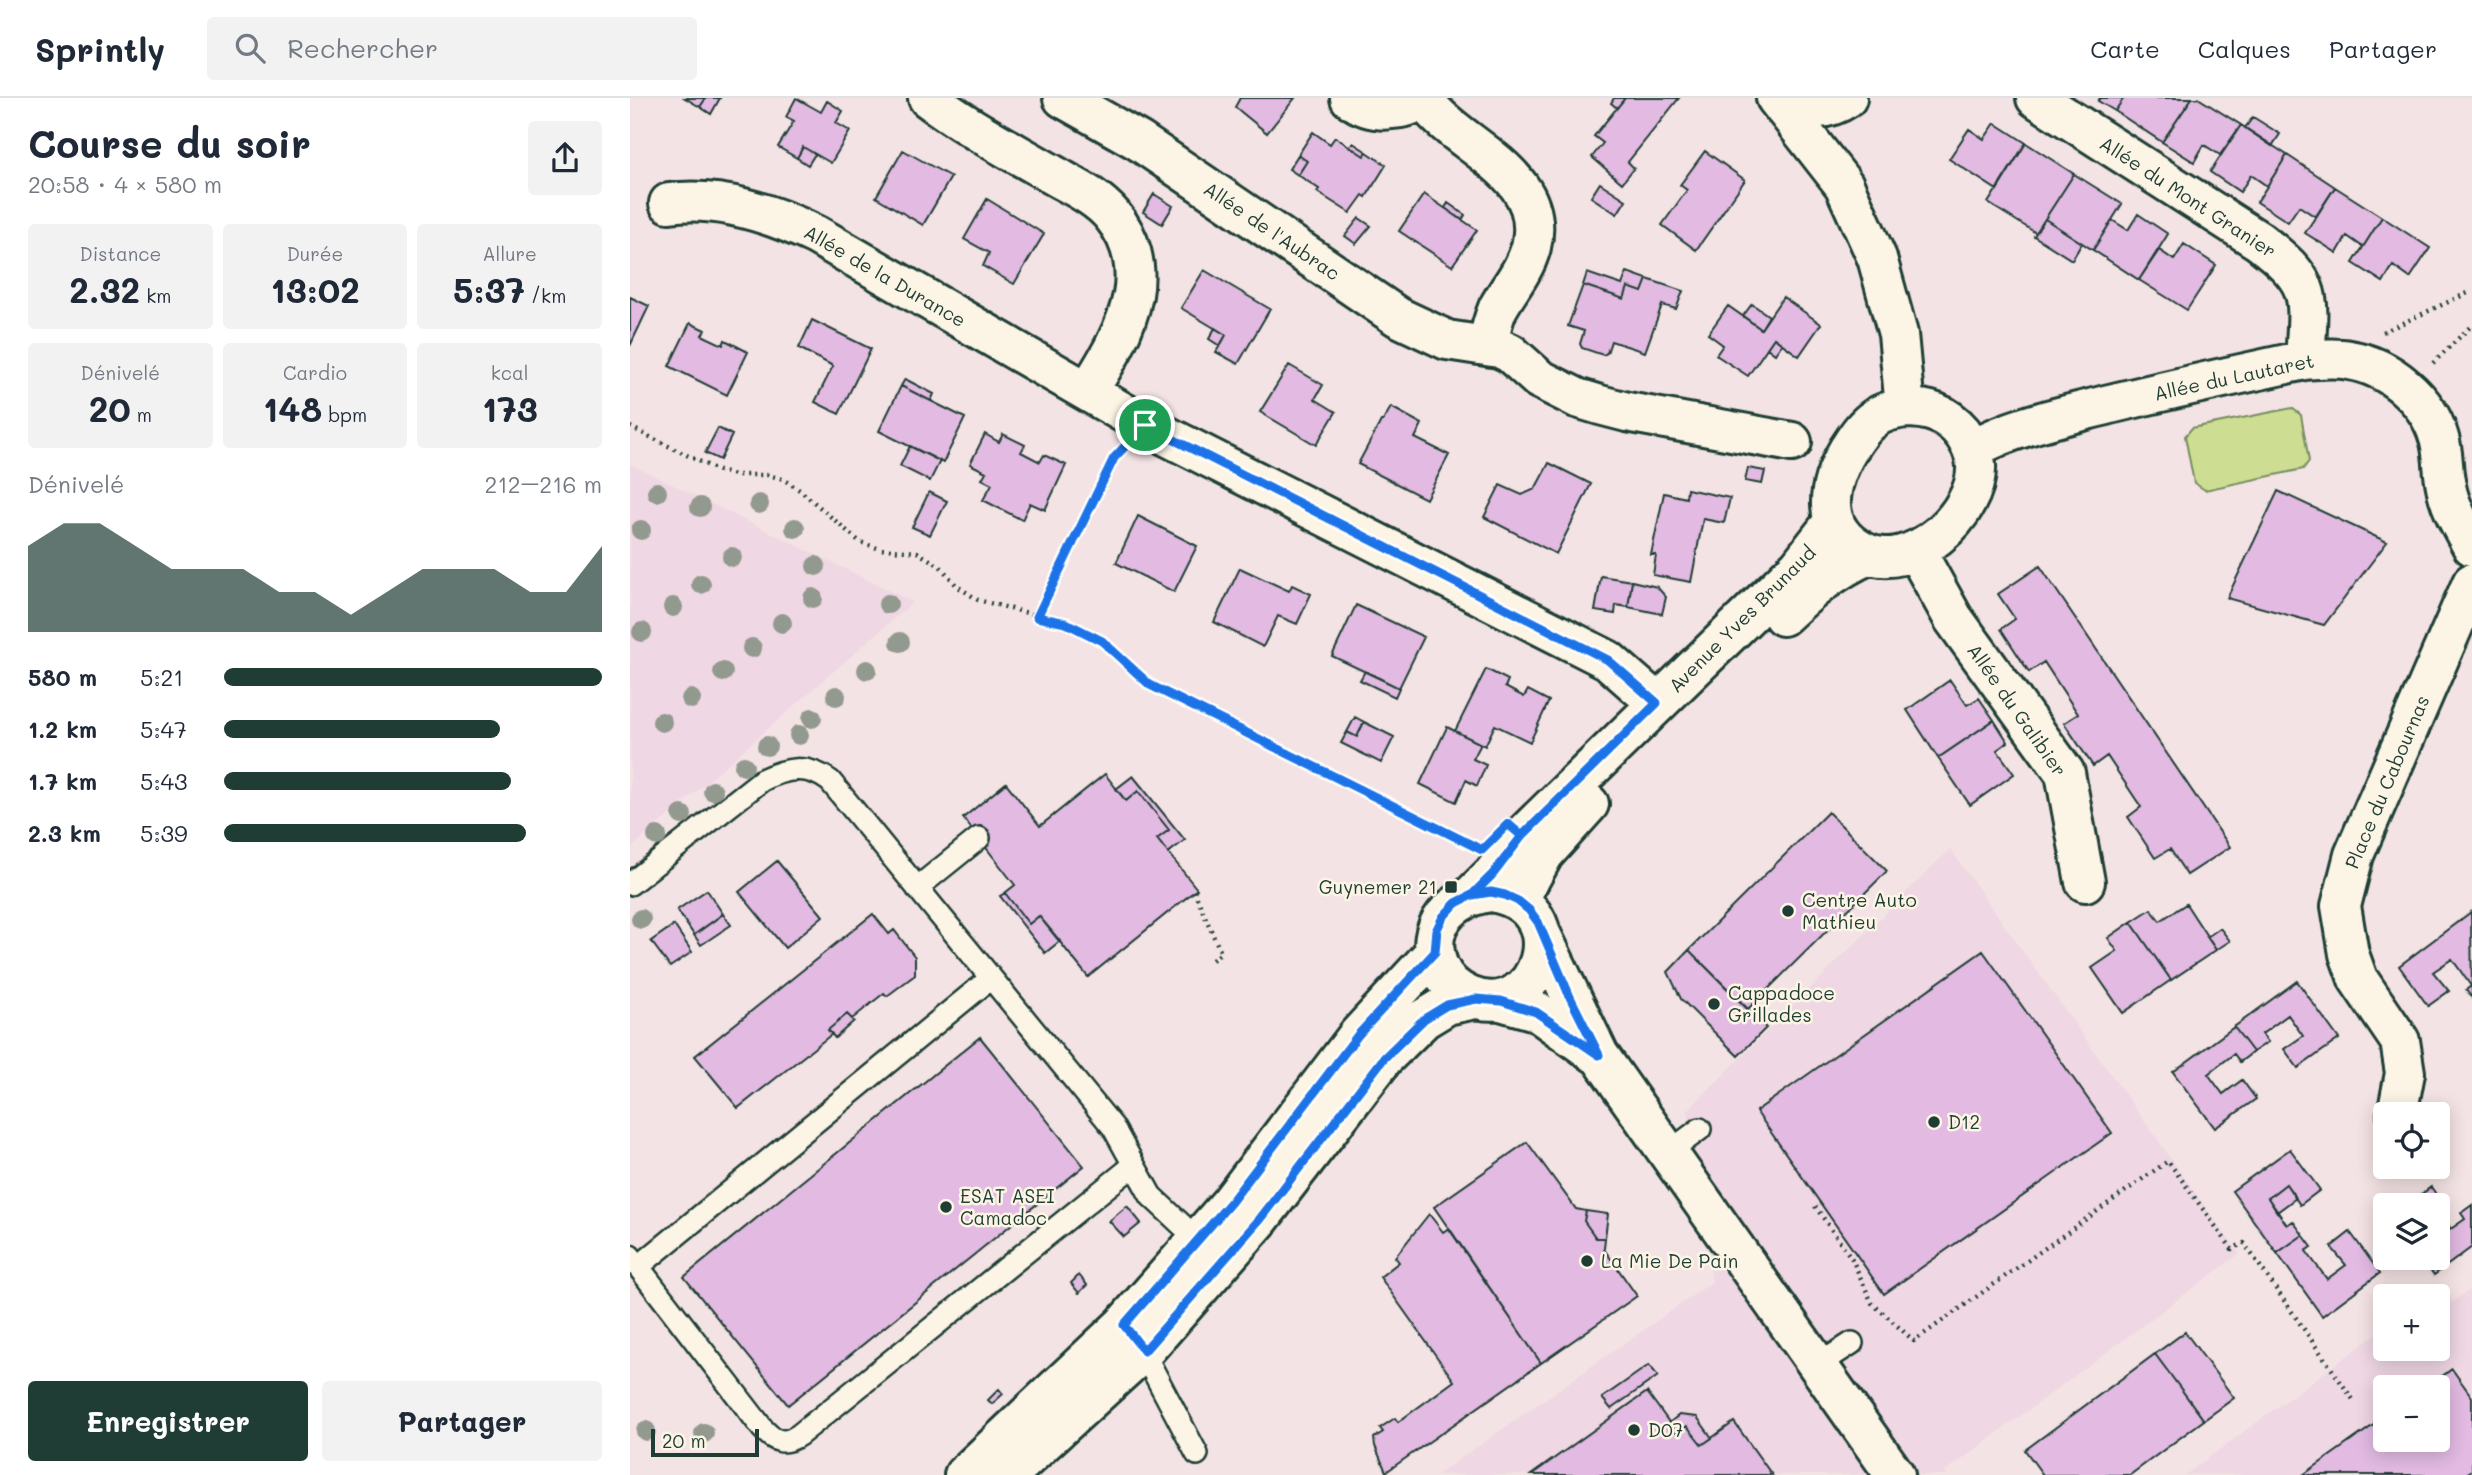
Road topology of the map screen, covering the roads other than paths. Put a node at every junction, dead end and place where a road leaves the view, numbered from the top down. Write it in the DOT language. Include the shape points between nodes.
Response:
graph roads {
  1 [pos="928,98"];
  2 [pos="1063,98"];
  3 [pos="1350,98"];
  4 [pos="1847,98"];
  5 [pos="2036,98"];
  6 [pos="1425,99"];
  7 [pos="1779,102"];
  8 [pos="668,203"];
  9 [pos="1488,344"];
  10 [pos="2315,359"];
  11 [pos="1088,391"];
  12 [pos="1905,408"];
  13 [pos="1792,442"];
  14 [pos="1972,450"];
  15 [pos="1834,521"];
  16 [pos="2472,546"];
  17 [pos="1916,551"];
  18 [pos="1868,555"];
  19 [pos="2472,583"];
  20 [pos="1657,703"];
  21 [pos="979,838"];
  22 [pos="2085,882"];
  23 [pos="630,884"];
  24 [pos="917,888"];
  25 [pos="1472,895"];
  26 [pos="1518,901"];
  27 [pos="1542,936"];
  28 [pos="1435,952"];
  29 [pos="991,978"];
  30 [pos="1489,1000"];
  31 [pos="1599,1055"];
  32 [pos="2399,1102"];
  33 [pos="1700,1129"];
  34 [pos="1668,1153"];
  35 [pos="1134,1165"];
  36 [pos="1198,1240"];
  37 [pos="634,1262"];
  38 [pos="1134,1338"];
  39 [pos="1852,1343"];
  40 [pos="1818,1365"];
  41 [pos="1197,1454"];
  42 [pos="964,1475"];
  43 [pos="1008,1475"];
  44 [pos="1895,1475"];
  1 -- 11 [label="street" via="1090,196 1126,236 1135,270 1132,300 1119,338"];
  2 -- 9 [label="street, Allée de l'Aubrac" via="1139,141 1398,317 1447,340"];
  3 -- 6 [label="street" via="1378,110 1402,109"];
  4 -- 7 [label="street" via="1827,109"];
  5 -- 10 [label="street, Allée du Mont Granier" via="2280,257 2304,285"];
  6 -- 9 [label="street" via="1455,133 1514,178 1531,212 1530,250 1497,310"];
  7 -- 12 [label="street" via="1844,186 1878,258 1898,334"];
  8 -- 11 [label="street, Allée de la Durance" via="722,203 794,224"];
  9 -- 13 [label="street, Allée de l'Aubrac" via="1510,353 1553,387 1600,405"];
  10 -- 14 [label="street, Allée du Lautaret" via="2174,387 2064,416 1993,438"];
  10 -- 16 [label="street, Allée du Lautaret" via="2368,365 2408,388 2423,405 2440,439 2452,507"];
  11 -- 20 [label="street, Allée de la Durance" via="1145,425 1608,660"];
  12 -- 14 [label="street" via="1926,408 1941,415 1957,426"];
  12 -- 15 [label="street" via="1876,417 1853,442 1830,492"];
  14 -- 17 [label="street" via="1976,465 1970,494 1949,525"];
  15 -- 18 [label="street" via="1840,534"];
  15 -- 20 [label="street, Avenue Yves Brunaud" via="1799,566"];
  17 -- 18 [label="street" via="1901,557"];
  17 -- 22 [label="street, Allée du Galibier" via="1953,618 2065,773"];
  18 -- 26 [label="street, Avenue Yves Brunaud" via="1815,586 1591,802 1544,854"];
  19 -- 32 [label="street, Place du Cabournas" via="2354,855 2341,906 2358,979 2400,1041 2405,1073"];
  20 -- 25 [label="street, Avenue Yves Brunaud" via="1522,836"];
  21 -- 24 [label="lane"];
  23 -- 24 [label="lane" via="752,786 784,771 805,769 830,781"];
  24 -- 29 [label="lane"];
  25 -- 26 [label="street" via="1491,892"];
  25 -- 28 [label="street" via="1443,917"];
  26 -- 27 [label="street" via="1538,922"];
  27 -- 30 [label="street" via="1535,974 1522,989"];
  27 -- 31 [label="street"];
  28 -- 30 [label="street" via="1450,985 1458,992"];
  28 -- 36 [label="street" via="1358,1035"];
  29 -- 35 [label="lane" via="1113,1127"];
  29 -- 37 [label="lane"];
  30 -- 31 [label="street" via="1536,1012"];
  30 -- 38 [label="street" via="1447,1005 1424,1019 1384,1058 1259,1220"];
  31 -- 34 [label="street"];
  33 -- 34 [label="lane"];
  34 -- 40 [label="street"];
  35 -- 36 [label="lane" via="1151,1196"];
  35 -- 37 [label="lane" via="799,1435 784,1442 763,1429"];
  36 -- 38 [label="street"];
  38 -- 41 [label="lane"];
  38 -- 42 [label="street"];
  38 -- 43 [label="street"];
  39 -- 40 [label="lane"];
  40 -- 44 [label="street"];
}
